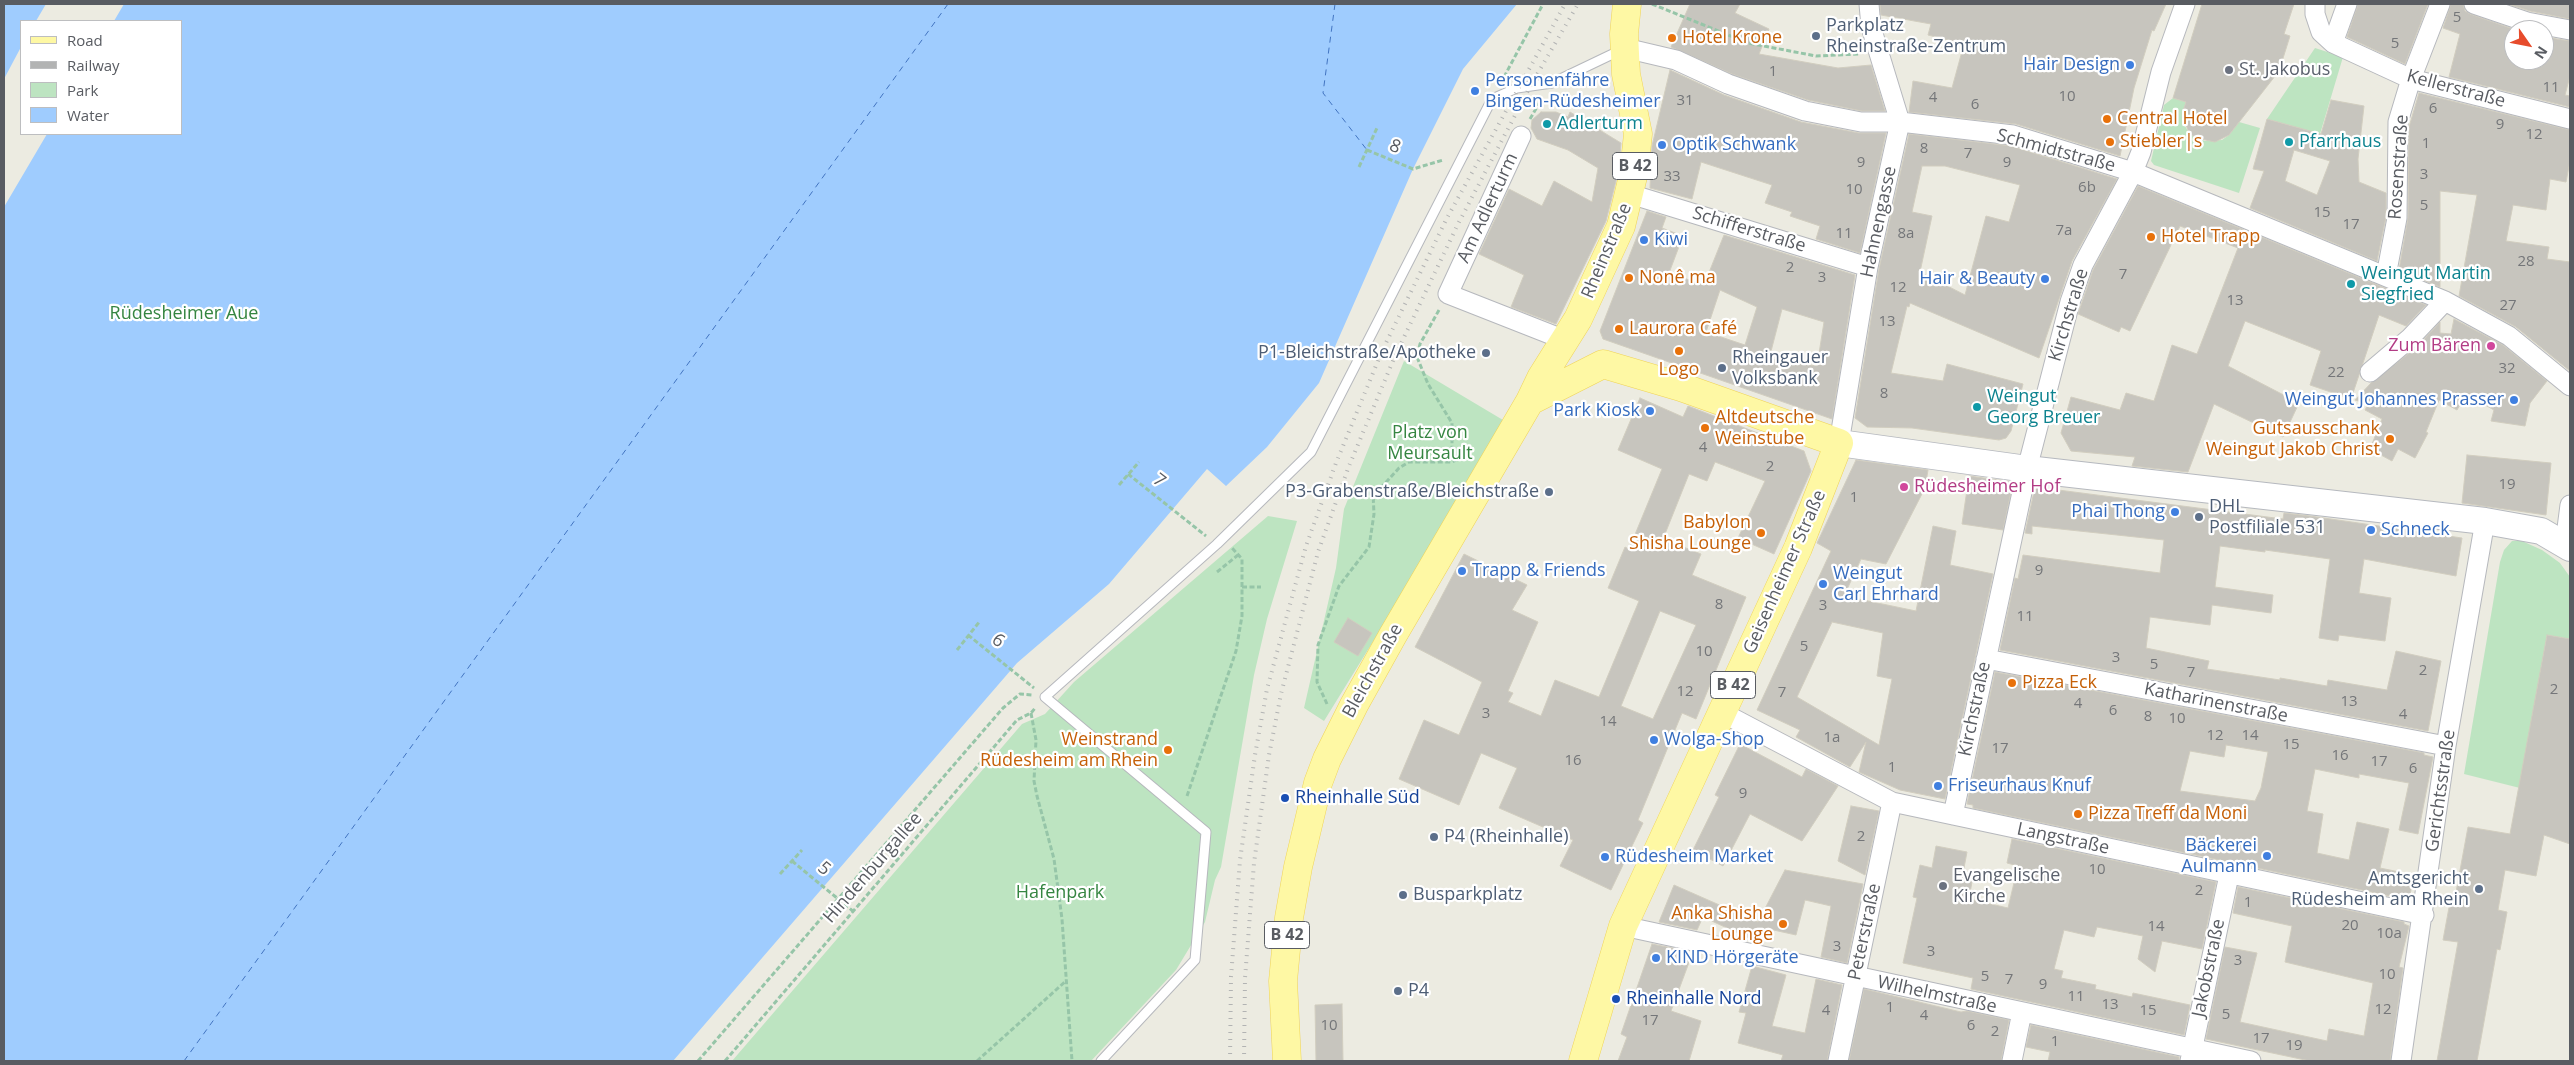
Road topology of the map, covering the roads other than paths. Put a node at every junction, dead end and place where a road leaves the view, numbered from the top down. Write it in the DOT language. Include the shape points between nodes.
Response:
graph roads {
  1 [pos="1627,4"];
  2 [pos="1869,4"];
  3 [pos="2185,4"];
  4 [pos="2315,4"];
  5 [pos="2347,4"];
  6 [pos="2440,4"];
  7 [pos="2474,4"];
  8 [pos="2570,30"];
  9 [pos="2333,43"];
  10 [pos="1625,48"];
  11 [pos="2411,79"];
  12 [pos="2570,119"];
  13 [pos="1900,122"];
  14 [pos="1521,136"];
  15 [pos="2133,172"];
  16 [pos="1630,194"];
  17 [pos="1868,267"];
  18 [pos="2386,276"];
  19 [pos="2445,301"];
  20 [pos="1571,330"];
  21 [pos="1604,364"];
  22 [pos="2370,372"];
  23 [pos="2570,386"];
  24 [pos="1530,400"];
  25 [pos="1839,443"];
  26 [pos="2027,469"];
  27 [pos="2570,505"];
  28 [pos="2485,521"];
  29 [pos="2569,544"];
  30 [pos="1986,659"];
  31 [pos="1720,712"];
  32 [pos="2446,746"];
  33 [pos="1892,802"];
  34 [pos="1953,815"];
  35 [pos="2229,875"];
  36 [pos="2424,915"];
  37 [pos="1623,926"];
  38 [pos="1855,977"];
  39 [pos="2022,1012"];
  40 [pos="2191,1054"];
  41 [pos="1101,1061"];
  42 [pos="1286,1061"];
  43 [pos="1582,1061"];
  44 [pos="1838,1061"];
  45 [pos="2012,1061"];
  46 [pos="2251,1061"];
  47 [pos="2401,1061"];
  1 -- 10 [label="main road, Rheinstraße / B 42"];
  2 -- 13 [label="street, Hahnengasse" via="1871,28"];
  3 -- 15 [label="street, Kirchstraße" via="2161,72"];
  4 -- 9 [label="street, Kellerstraße" via="2320,32"];
  5 -- 9 [label="street"];
  6 -- 11 [label="street, Rosenstraße"];
  7 -- 8 [label="street" via="2527,22"];
  9 -- 11 [label="street, Kellerstraße"];
  10 -- 13 [label="street, Schmidtstraße" via="1676,60 1728,84 1805,111 1861,122"];
  10 -- 16 [label="main road, Rheinstraße / B 42" via="1626,74 1638,134"];
  10 -- 41 [label="lane" via="1552,83 1517,88 1492,100 1311,452 1217,544 1044,697 1206,832 1195,960"];
  11 -- 12 [label="street, Kellerstraße"];
  11 -- 18 [label="street, Rosenstraße" via="2398,122 2397,218"];
  13 -- 15 [label="street, Schmidtstraße" via="2013,135"];
  13 -- 17 [label="street, Hahnengasse"];
  14 -- 20 [label="street, Am Adlerturm" via="1448,294"];
  15 -- 18 [label="street, Schmidtstraße"];
  15 -- 26 [label="street, Kirchstraße" via="2083,265 2070,302"];
  16 -- 17 [label="street, Schifferstraße"];
  16 -- 20 [label="main road, Rheinstraße / B 42" via="1621,226"];
  17 -- 25 [label="street, Hahnengasse"];
  18 -- 19 [label="street, Schmidtstraße"];
  19 -- 22 [label="street" via="2410,338"];
  19 -- 23 [label="street, Schmidtstraße" via="2509,336"];
  20 -- 21 [label="main road"];
  20 -- 24 [label="main road, Bleichstraße / B 42"];
  21 -- 24 [label="main road"];
  21 -- 25 [label="main road" via="1672,384"];
  24 -- 42 [label="main road, Bleichstraße / B 42" via="1339,732 1318,783 1289,918 1284,981"];
  25 -- 26 [label="main road"];
  25 -- 31 [label="main road, Geisenheimer Straße / B 42" via="1798,548"];
  26 -- 28 [label="main road"];
  26 -- 30 [label="street, Kirchstraße"];
  27 -- 29 [label="street"];
  28 -- 29 [label="main road" via="2541,531"];
  28 -- 32 [label="street, Gerichtsstraße"];
  30 -- 32 [label="street, Katharinenstraße"];
  30 -- 34 [label="street, Kirchstraße"];
  31 -- 33 [label="street, Langstraße"];
  31 -- 37 [label="main road, Geisenheimer Straße / B 42"];
  32 -- 36 [label="street, Gerichtsstraße"];
  33 -- 34 [label="street, Langstraße"];
  33 -- 38 [label="street, Peterstraße"];
  34 -- 35 [label="street, Langstraße"];
  35 -- 36 [label="street, Langstraße"];
  35 -- 40 [label="street, Jakobstraße"];
  36 -- 47 [label="street, Gerichtsstraße"];
  37 -- 38 [label="street, Wilhelmstraße"];
  37 -- 43 [label="main road, Geisenheimer Straße / B 42"];
  38 -- 39 [label="street, Wilhelmstraße"];
  38 -- 44 [label="street, Peterstraße"];
  39 -- 40 [label="street, Wilhelmstraße"];
  39 -- 45 [label="street"];
  40 -- 46 [label="street, Wilhelmstraße"];
}
